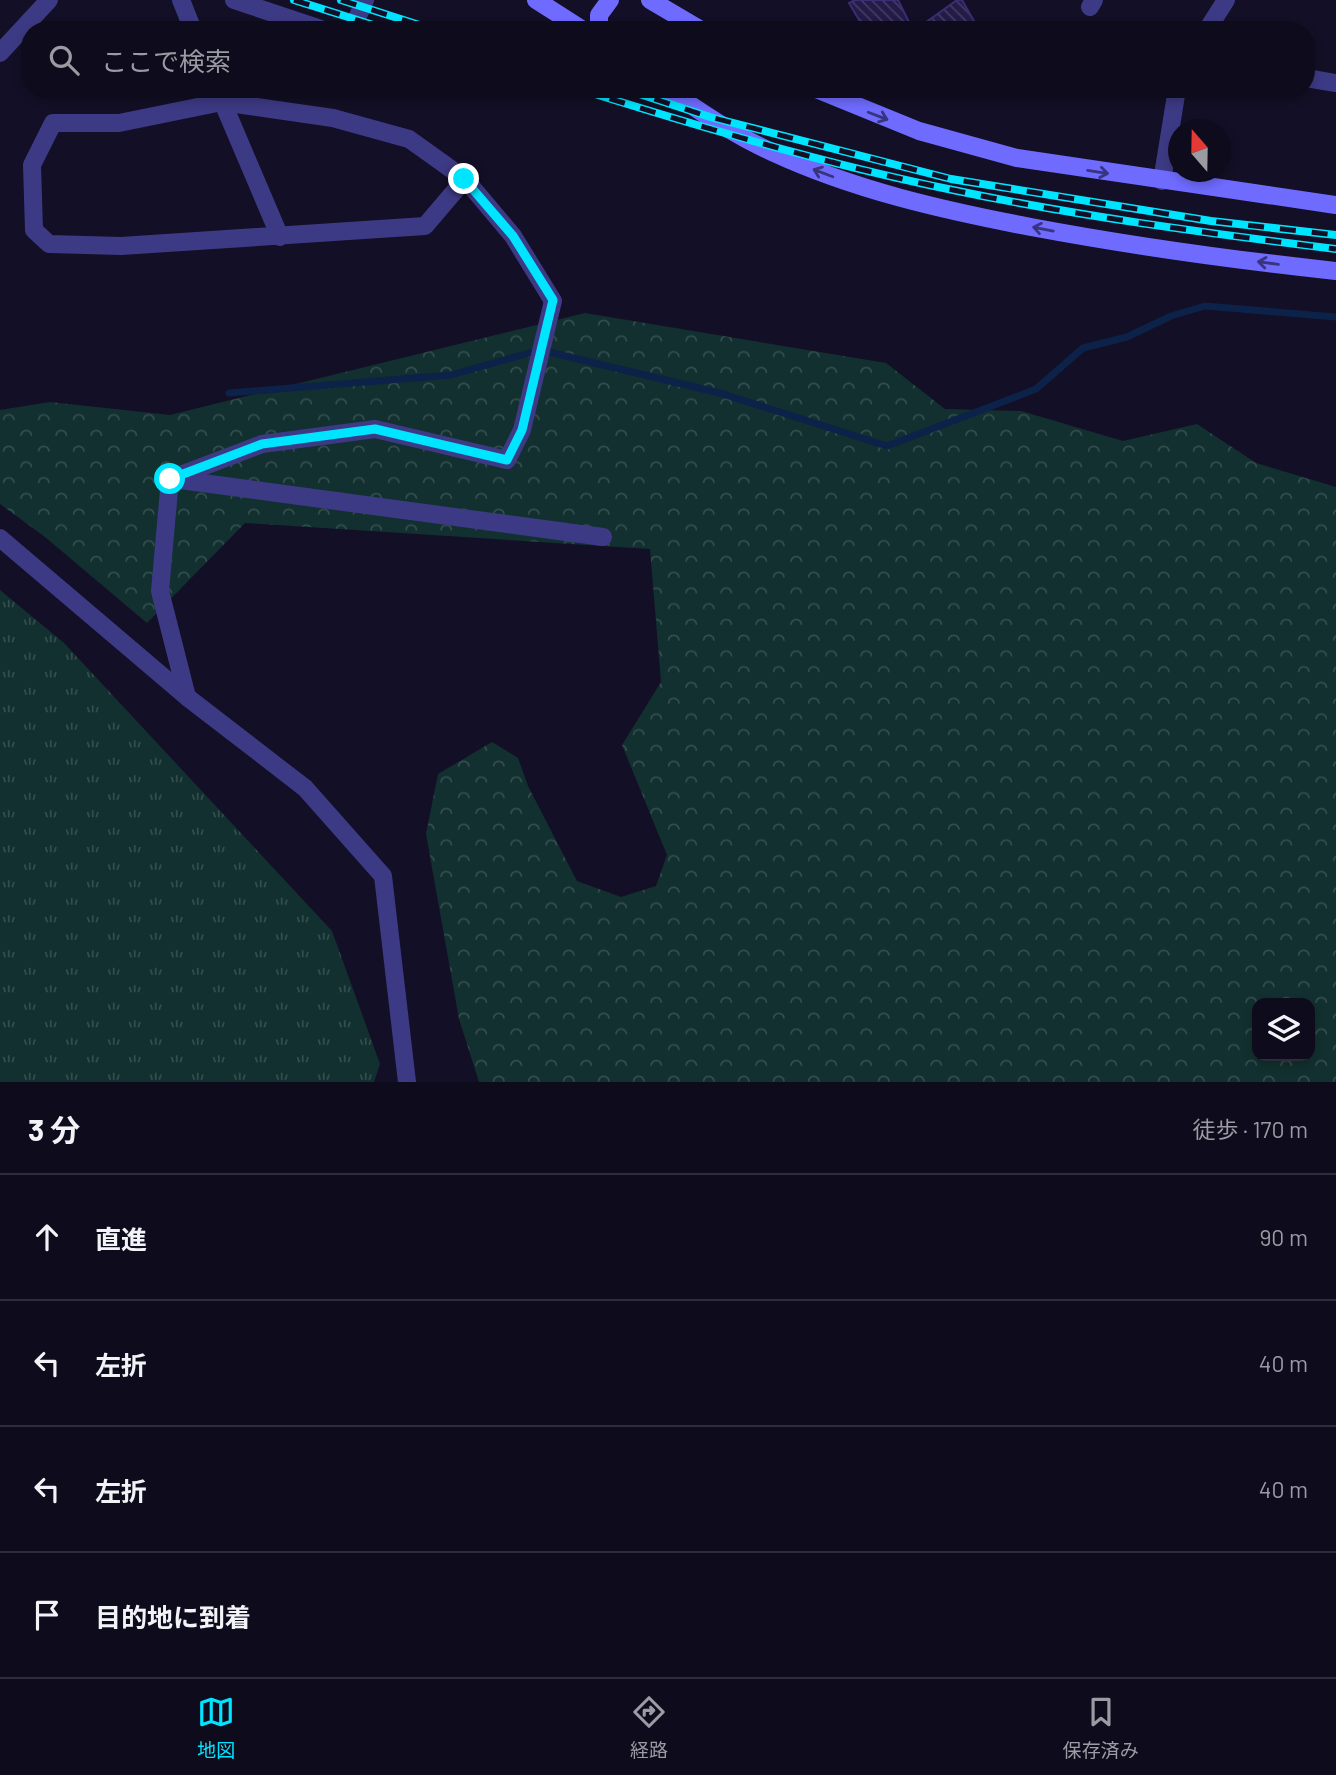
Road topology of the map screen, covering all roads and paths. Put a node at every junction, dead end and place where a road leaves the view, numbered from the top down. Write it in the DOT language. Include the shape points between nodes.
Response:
graph roads {
  1 [pos="49,0"];
  2 [pos="181,0"];
  3 [pos="234,0"];
  4 [pos="365,0"];
  5 [pos="536,0"];
  6 [pos="610,0"];
  7 [pos="650,0"];
  8 [pos="1226,0"];
  9 [pos="29,21"];
  10 [pos="189,21"];
  11 [pos="297,21"];
  12 [pos="356,21"];
  13 [pos="569,21"];
  14 [pos="599,21"];
  15 [pos="686,21"];
  16 [pos="1213,21"];
  17 [pos="21,30"];
  18 [pos="0,52"];
  19 [pos="1315,80"];
  20 [pos="1336,83"];
  21 [pos="213,98"];
  22 [pos="221,98"];
  23 [pos="230,98"];
  24 [pos="681,98"];
  25 [pos="837,98"];
  26 [pos="1176,98"];
  27 [pos="464,179"];
  28 [pos="1163,181"];
  29 [pos="1336,205"];
  30 [pos="280,237"];
  31 [pos="1336,271"];
  32 [pos="170,479"];
  33 [pos="603,537"];
  34 [pos="0,538"];
  35 [pos="187,697"];
  36 [pos="407,1082"];
  1 -- 9 [label="street"];
  2 -- 10 [label="street"];
  3 -- 11 [label="street"];
  4 -- 12 [label="street"];
  5 -- 13 [label="street"];
  6 -- 14 [label="street"];
  7 -- 15 [label="street"];
  8 -- 16 [label="street"];
  17 -- 18 [label="street"];
  19 -- 20 [label="street"];
  21 -- 30 [label="street" via="119,123 53,123 32,165 34,230 49,244 97,246"];
  22 -- 30 [label="street"];
  23 -- 27 [label="street" via="410,139"];
  31 -- 24 [label="street, one-way" via="1141,247 887,195 771,152"];
  25 -- 28 [label="street, one-way" via="967,146"];
  26 -- 28 [label="street"];
  27 -- 30 [label="street" via="425,226"];
  27 -- 32 [label="street" via="513,236 553,300 522,430 507,460 375,429 262,444"];
  28 -- 29 [label="street"];
  32 -- 33 [label="street"];
  32 -- 35 [label="street" via="160,591"];
  34 -- 35 [label="street"];
  35 -- 36 [label="street" via="305,788 383,876"];
}
